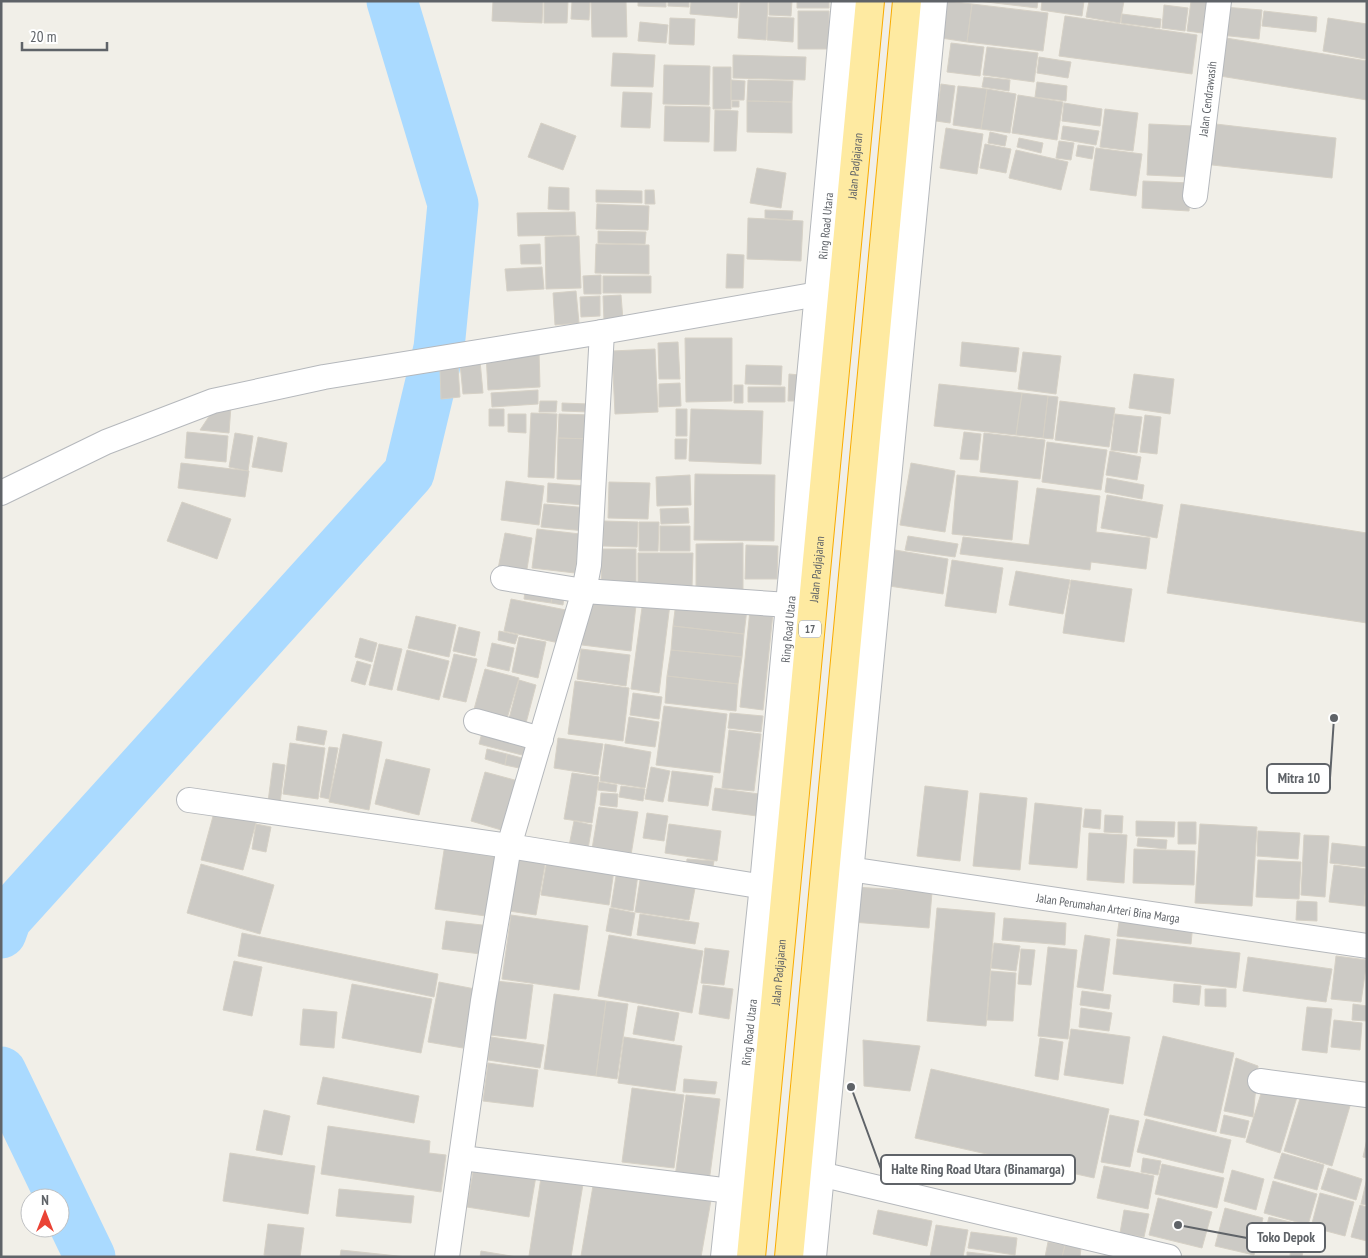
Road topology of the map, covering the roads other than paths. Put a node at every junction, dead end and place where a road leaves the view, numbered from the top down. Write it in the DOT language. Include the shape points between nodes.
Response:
graph roads {
  1 [pos="846,1"];
  2 [pos="870,1"];
  3 [pos="908,1"];
  4 [pos="933,1"];
  5 [pos="1219,1"];
  6 [pos="1195,196"];
  7 [pos="818,294"];
  8 [pos="602,332"];
  9 [pos="1,493"];
  10 [pos="503,578"];
  11 [pos="584,592"];
  12 [pos="789,606"];
  13 [pos="476,721"];
  14 [pos="541,739"];
  15 [pos="189,800"];
  16 [pos="509,846"];
  17 [pos="849,869"];
  18 [pos="764,885"];
  19 [pos="1367,946"];
  20 [pos="1260,1081"];
  21 [pos="1367,1095"];
  22 [pos="462,1158"];
  23 [pos="820,1174"];
  24 [pos="731,1191"];
  25 [pos="447,1257"];
  26 [pos="725,1257"];
  27 [pos="751,1257"];
  28 [pos="789,1257"];
  29 [pos="812,1257"];
  30 [pos="1169,1257"];
  1 -- 7 [label="street, Ring Road Utara"];
  2 -- 27 [label="highway, Jalan Padjajaran / 17"];
  3 -- 28 [label="highway"];
  4 -- 17 [label="street"];
  5 -- 6 [label="street, Jalan Cendrawasih"];
  7 -- 8 [label="street"];
  7 -- 12 [label="street, Ring Road Utara"];
  8 -- 9 [label="street" via="324,377 213,402 106,442"];
  8 -- 11 [label="street" via="589,565"];
  10 -- 11 [label="street"];
  11 -- 12 [label="street"];
  11 -- 14 [label="street"];
  12 -- 18 [label="street, Ring Road Utara"];
  13 -- 14 [label="street"];
  14 -- 16 [label="street"];
  15 -- 16 [label="street"];
  16 -- 18 [label="street"];
  16 -- 22 [label="street" via="483,1001"];
  17 -- 19 [label="street, Jalan Perumahan Arteri Bina Marga"];
  17 -- 23 [label="street"];
  18 -- 24 [label="street, Ring Road Utara"];
  20 -- 21 [label="street"];
  22 -- 24 [label="street"];
  22 -- 25 [label="street"];
  23 -- 29 [label="street"];
  23 -- 30 [label="street"];
  24 -- 26 [label="street, Ring Road Utara"];
}
